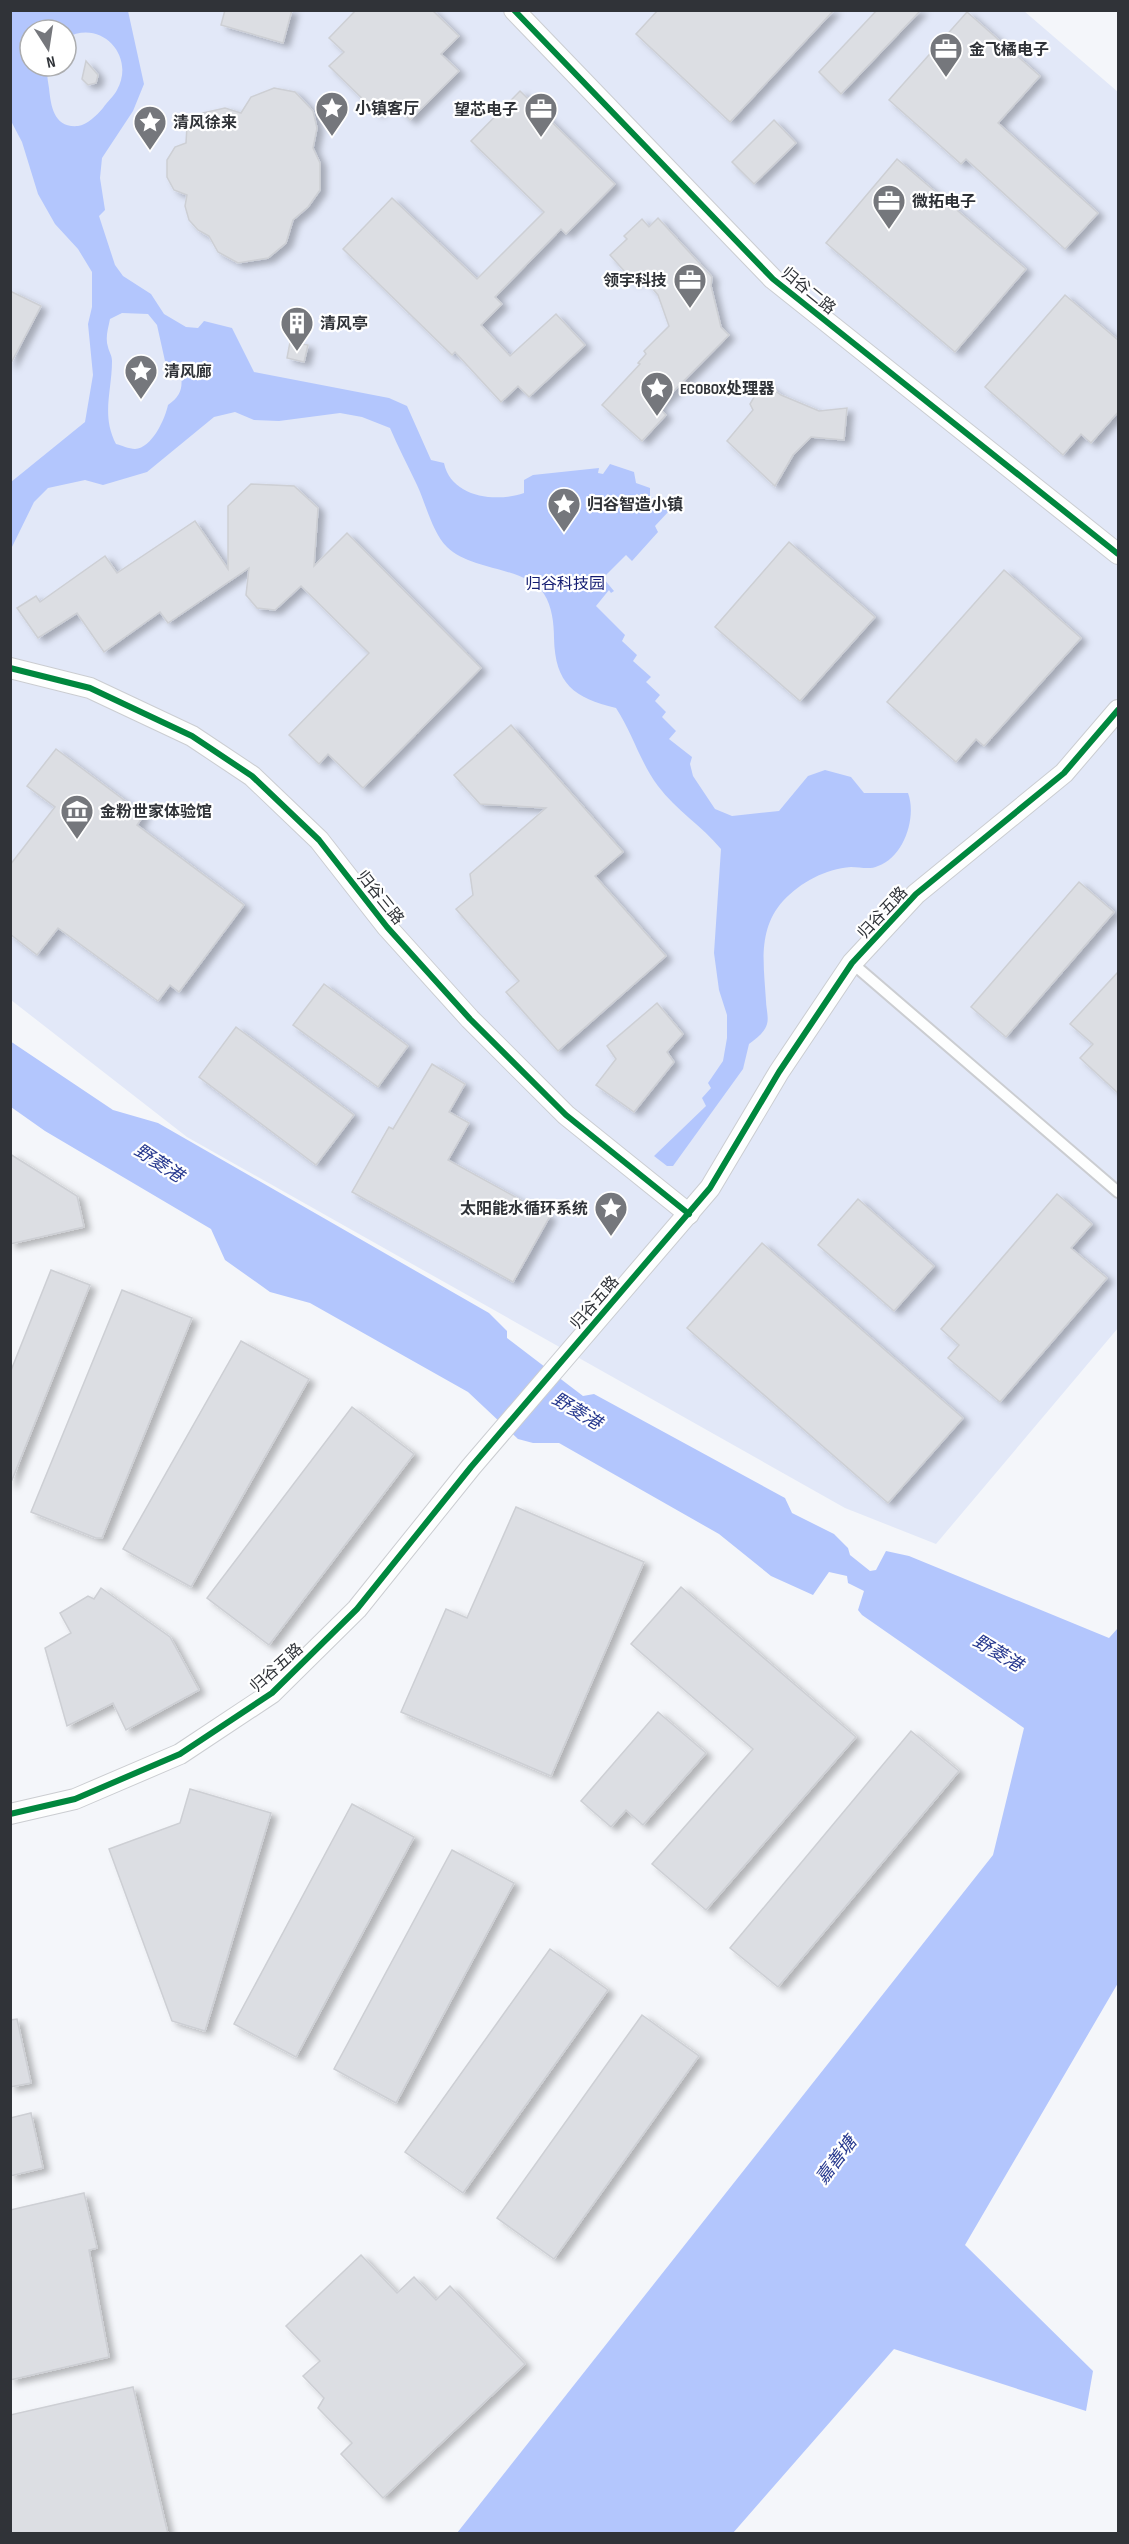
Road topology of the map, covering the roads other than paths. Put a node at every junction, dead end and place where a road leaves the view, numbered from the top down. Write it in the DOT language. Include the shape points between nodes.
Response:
graph roads {
  1 [pos="514,10"];
  2 [pos="1119,554"];
  3 [pos="10,668"];
  4 [pos="1119,710"];
  5 [pos="852,963"];
  6 [pos="1119,1192"];
  7 [pos="689,1214"];
  8 [pos="10,1814"];
  1 -- 2 [label="street, 归谷二路" via="773,279"];
  3 -- 7 [label="street, 归谷三路" via="90,688 192,736 252,776 319,840 394,935 470,1019 566,1115"];
  4 -- 5 [label="street, 归谷五路" via="1065,773 916,894"];
  5 -- 6 [label="lane"];
  5 -- 7 [label="street, 归谷五路" via="779,1072 710,1188"];
  7 -- 8 [label="street, 归谷五路" via="357,1609 272,1693 180,1754 75,1799"];
}
